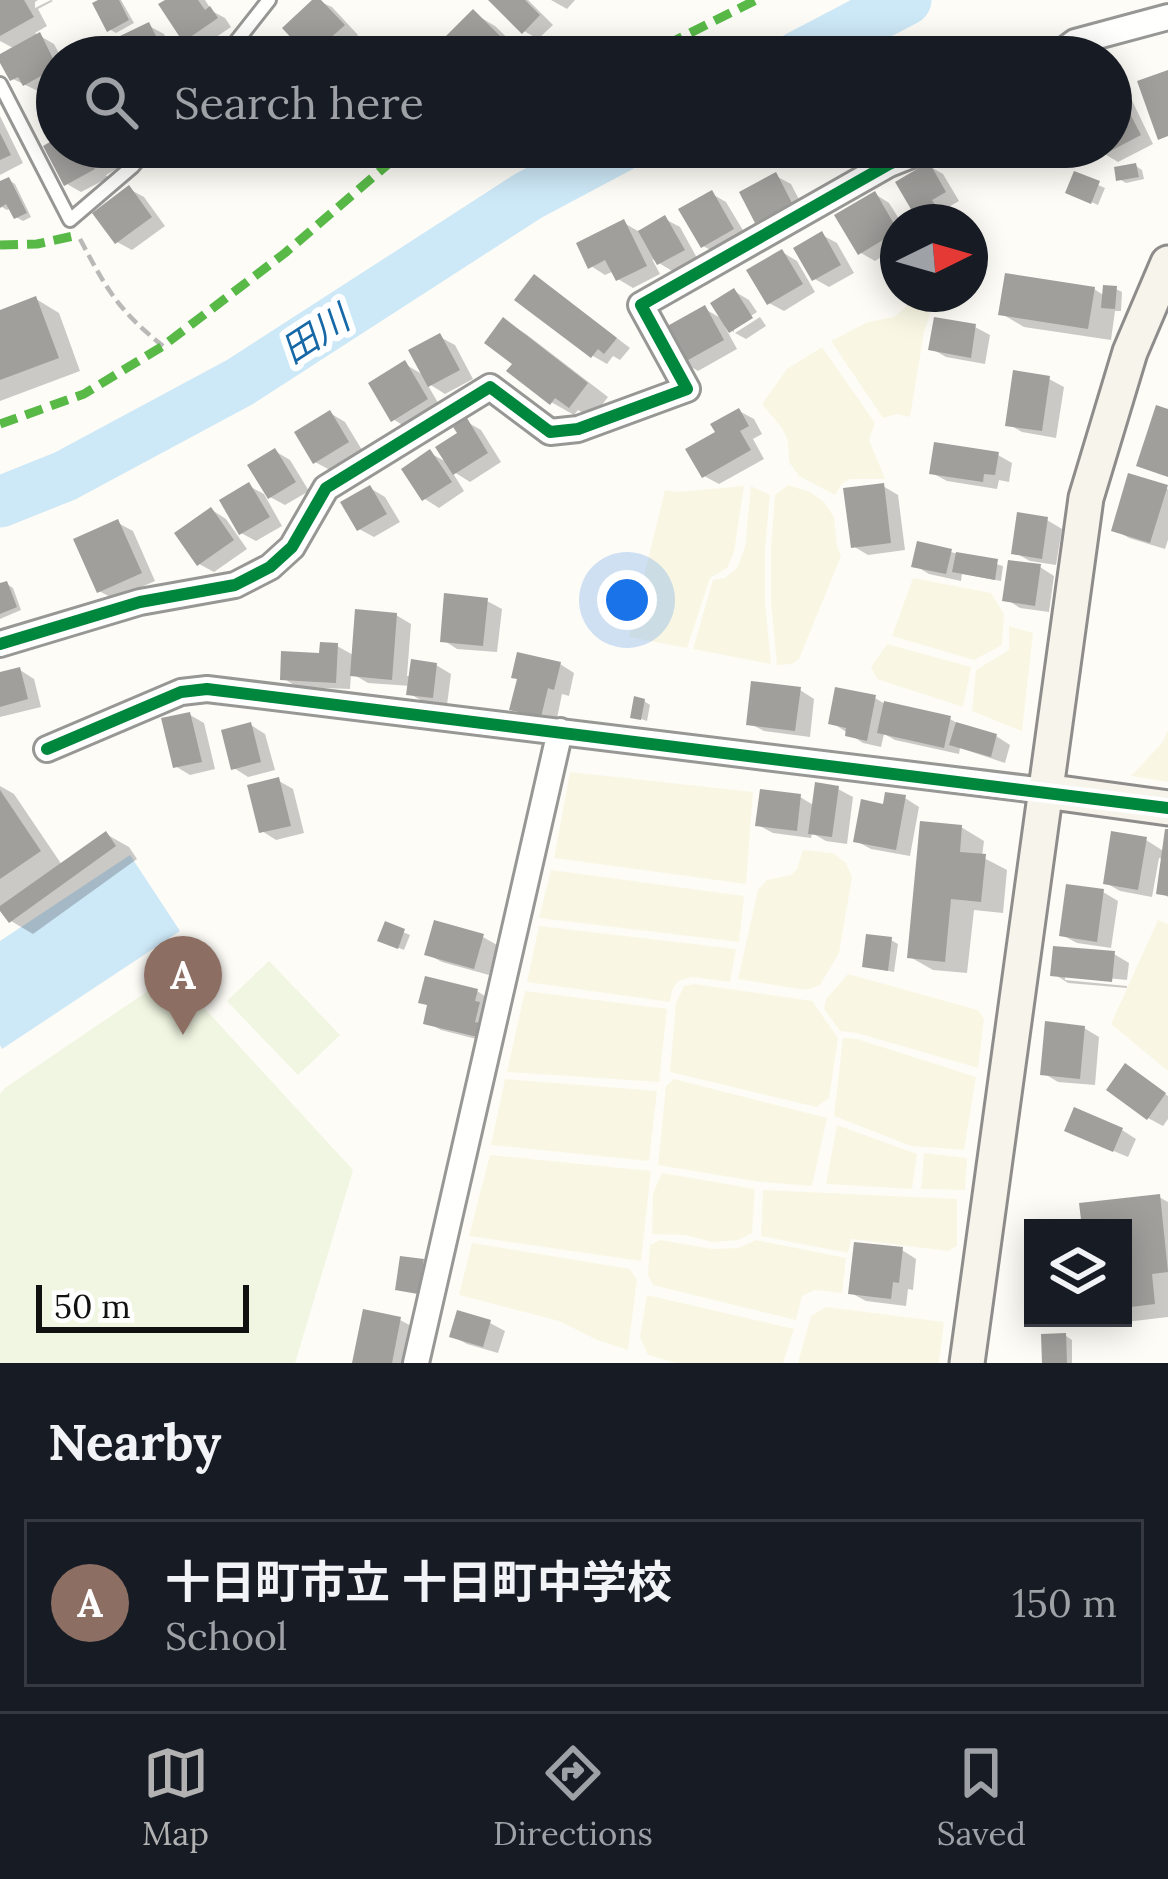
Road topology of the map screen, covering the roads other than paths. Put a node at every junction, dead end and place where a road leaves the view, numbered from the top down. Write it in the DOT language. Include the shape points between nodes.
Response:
graph roads {
  1 [pos="268,0"];
  2 [pos="1168,17"];
  3 [pos="240,36"];
  4 [pos="1096,36"];
  5 [pos="0,84"];
  6 [pos="36,154"];
  7 [pos="43,168"];
  8 [pos="132,168"];
  9 [pos="882,168"];
  10 [pos="1168,263"];
  11 [pos="0,644"];
  12 [pos="560,730"];
  13 [pos="47,749"];
  14 [pos="1045,791"];
  15 [pos="1168,808"];
  16 [pos="416,1363"];
  17 [pos="967,1363"];
  1 -- 3 [label="lane"];
  2 -- 4 [label="street"];
  5 -- 6 [label="lane"];
  7 -- 8 [label="lane" via="70,220"];
  9 -- 11 [label="street" via="641,305 687,389 550,432 490,387 326,488 292,547 236,585 140,602"];
  10 -- 14 [label="street" via="1130,352 1086,498"];
  12 -- 13 [label="street" via="207,689 181,692"];
  12 -- 14 [label="street"];
  12 -- 16 [label="street"];
  14 -- 15 [label="street"];
  14 -- 17 [label="street"];
}
